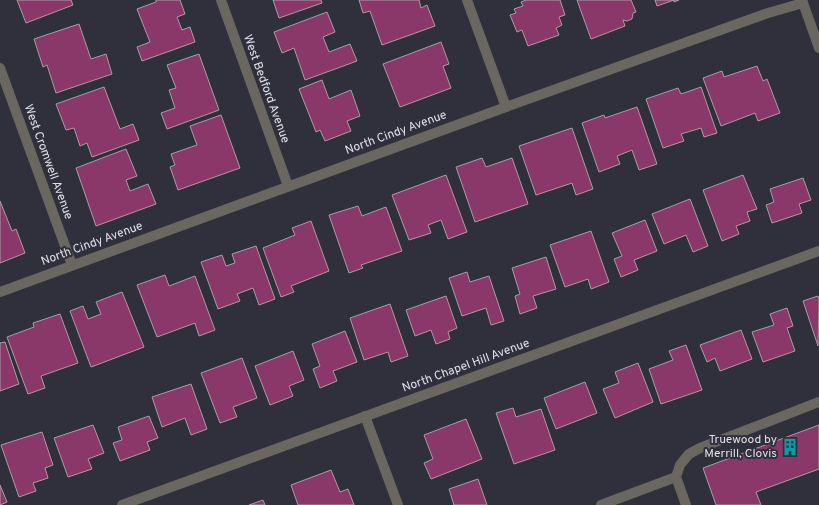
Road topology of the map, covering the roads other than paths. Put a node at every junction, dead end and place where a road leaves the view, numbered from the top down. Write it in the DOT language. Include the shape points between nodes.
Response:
graph roads {
  1 [pos="220,0"];
  2 [pos="467,0"];
  3 [pos="803,1"];
  4 [pos="819,48"];
  5 [pos="0,68"];
  6 [pos="506,107"];
  7 [pos="288,186"];
  8 [pos="819,251"];
  9 [pos="72,265"];
  10 [pos="0,292"];
  11 [pos="819,402"];
  12 [pos="365,416"];
  13 [pos="676,477"];
  14 [pos="122,505"];
  15 [pos="398,505"];
  16 [pos="601,505"];
  17 [pos="686,505"];
  1 -- 7 [label="street, West Bedford Avenue"];
  2 -- 6 [label="street"];
  3 -- 4 [label="street"];
  3 -- 6 [label="street, North Cindy Avenue"];
  5 -- 9 [label="street, West Cromwell Avenue"];
  6 -- 7 [label="street, North Cindy Avenue"];
  7 -- 9 [label="street, North Cindy Avenue"];
  8 -- 12 [label="street, North Chapel Hill Avenue"];
  9 -- 10 [label="street, North Cindy Avenue"];
  11 -- 13 [label="street" via="700,448 689,454 680,465"];
  12 -- 14 [label="street, North Chapel Hill Avenue"];
  12 -- 15 [label="street"];
  13 -- 16 [label="street"];
  13 -- 17 [label="street"];
}
